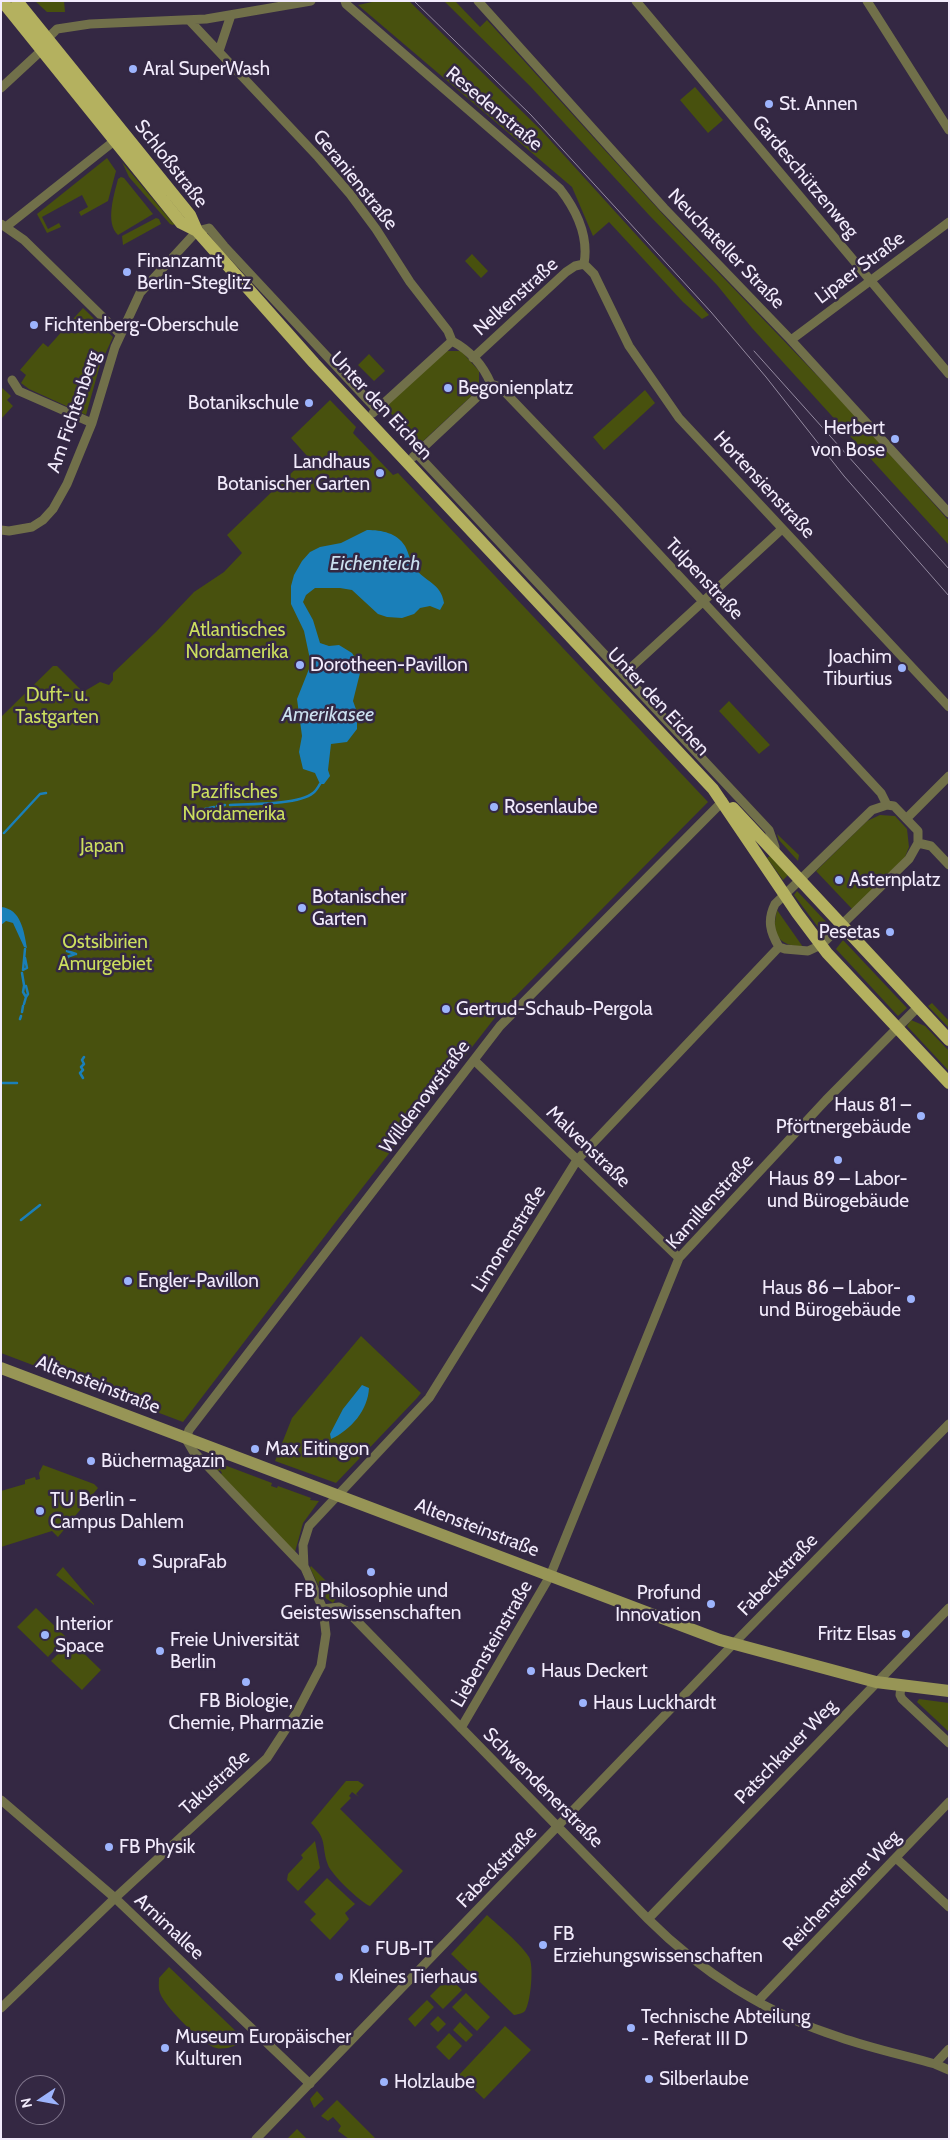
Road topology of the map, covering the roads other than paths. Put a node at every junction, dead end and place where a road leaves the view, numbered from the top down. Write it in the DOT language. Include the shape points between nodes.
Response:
graph roads {
  1 [pos="2,1"];
  2 [pos="17,1"];
  3 [pos="311,1"];
  4 [pos="346,1"];
  5 [pos="636,1"];
  6 [pos="866,1"];
  7 [pos="481,3"];
  8 [pos="231,15"];
  9 [pos="189,20"];
  10 [pos="42,48"];
  11 [pos="219,52"];
  12 [pos="1,88"];
  13 [pos="949,130"];
  14 [pos="120,136"];
  15 [pos="949,222"];
  16 [pos="4,225"];
  17 [pos="197,231"];
  18 [pos="584,264"];
  19 [pos="870,280"];
  20 [pos="120,334"];
  21 [pos="791,340"];
  22 [pos="452,341"];
  23 [pos="473,358"];
  24 [pos="949,374"];
  25 [pos="12,380"];
  26 [pos="490,384"];
  27 [pos="377,410"];
  28 [pos="367,419"];
  29 [pos="92,423"];
  30 [pos="417,454"];
  31 [pos="408,463"];
  32 [pos="949,513"];
  33 [pos="782,529"];
  34 [pos="1,530"];
  35 [pos="703,603"];
  36 [pos="624,674"];
  37 [pos="949,707"];
  38 [pos="949,776"];
  39 [pos="720,798"];
  40 [pos="886,805"];
  41 [pos="907,818"];
  42 [pos="918,844"];
  43 [pos="776,854"];
  44 [pos="949,865"];
  45 [pos="800,880"];
  46 [pos="784,894"];
  47 [pos="842,926"];
  48 [pos="821,945"];
  49 [pos="779,947"];
  50 [pos="918,1007"];
  51 [pos="897,1027"];
  52 [pos="949,1040"];
  53 [pos="474,1060"];
  54 [pos="949,1082"];
  55 [pos="578,1160"];
  56 [pos="679,1258"];
  57 [pos="1,1368"];
  58 [pos="949,1424"];
  59 [pos="186,1439"];
  60 [pos="337,1495"];
  61 [pos="304,1568"];
  62 [pos="550,1576"];
  63 [pos="949,1608"];
  64 [pos="323,1609"];
  65 [pos="733,1644"];
  66 [pos="876,1682"];
  67 [pos="901,1686"];
  68 [pos="949,1691"];
  69 [pos="461,1728"];
  70 [pos="949,1743"];
  71 [pos="1,1800"];
  72 [pos="949,1802"];
  73 [pos="559,1826"];
  74 [pos="896,1858"];
  75 [pos="115,1898"];
  76 [pos="949,1907"];
  77 [pos="648,1919"];
  78 [pos="758,2001"];
  79 [pos="1,2008"];
  80 [pos="949,2049"];
  81 [pos="935,2064"];
  82 [pos="949,2070"];
  83 [pos="310,2084"];
  84 [pos="256,2139"];
  1 -- 10 [label="main road, Schloßstraße"];
  2 -- 10 [label="main road, Schloßstraße"];
  3 -- 8 [label="street"];
  4 -- 18 [label="street, Resedenstraße" via="560,188 574,210 585,238"];
  5 -- 19 [label="street, Gardeschützenweg"];
  6 -- 13 [label="street"];
  7 -- 21 [label="street, Neuchateller Straße" via="664,208"];
  8 -- 9 [label="street"];
  8 -- 11 [label="street"];
  9 -- 10 [label="street" via="56,29"];
  9 -- 11 [label="street, Geranienstraße"];
  10 -- 12 [label="street"];
  10 -- 14 [label="main road, Schloßstraße"];
  11 -- 22 [label="street, Geranienstraße" via="350,194"];
  14 -- 16 [label="street"];
  14 -- 17 [label="main road, Schloßstraße" via="190,215"];
  15 -- 19 [label="street, Lipaer Straße"];
  16 -- 20 [label="street" via="24,240"];
  17 -- 20 [label="street, Am Fichtenberg" via="140,293"];
  17 -- 27 [label="street, Unter den Eichen" via="209,228"];
  17 -- 28 [label="main road, Unter den Eichen"];
  18 -- 23 [label="street, Nelkenstraße" via="566,272"];
  18 -- 33 [label="street, Hortensienstraße" via="594,274 629,346 663,396"];
  19 -- 21 [label="street, Lipaer Straße"];
  19 -- 24 [label="street, Gardeschützenweg"];
  20 -- 29 [label="street, Am Fichtenberg"];
  21 -- 32 [label="street, Neuchateller Straße"];
  22 -- 23 [label="street"];
  22 -- 27 [label="street"];
  23 -- 26 [label="street" via="486,372"];
  25 -- 29 [label="street" via="19,391"];
  26 -- 30 [label="street"];
  26 -- 35 [label="street, Tulpenstraße" via="500,387"];
  27 -- 28 [label="street"];
  28 -- 31 [label="main road, Unter den Eichen"];
  29 -- 34 [label="street, Am Fichtenberg" via="53,509 32,527"];
  30 -- 31 [label="street"];
  30 -- 36 [label="street, Unter den Eichen"];
  31 -- 39 [label="main road, Unter den Eichen"];
  33 -- 35 [label="street"];
  33 -- 37 [label="street, Hortensienstraße"];
  35 -- 36 [label="street"];
  35 -- 40 [label="street, Tulpenstraße" via="881,793"];
  36 -- 43 [label="street, Unter den Eichen" via="769,830"];
  38 -- 41 [label="street"];
  39 -- 43 [label="main road, Unter den Eichen" via="744,818"];
  39 -- 46 [label="main road, Unter den Eichen"];
  39 -- 53 [label="street, Willdenowstraße" via="500,1026"];
  40 -- 41 [label="street" via="894,806"];
  40 -- 45 [label="street" via="872,810"];
  41 -- 42 [label="street" via="918,831"];
  42 -- 44 [label="street" via="931,846"];
  42 -- 47 [label="street" via="909,859"];
  43 -- 45 [label="main road, Unter den Eichen"];
  45 -- 46 [label="street"];
  45 -- 47 [label="main road, Unter den Eichen"];
  46 -- 48 [label="main road, Unter den Eichen"];
  46 -- 49 [label="street" via="775,904 770,920 772,934"];
  47 -- 48 [label="street"];
  47 -- 50 [label="main road, Unter den Eichen"];
  48 -- 49 [label="street" via="808,951"];
  48 -- 51 [label="main road, Unter den Eichen"];
  49 -- 55 [label="street, Limonenstraße"];
  50 -- 51 [label="street, Kamillenstraße"];
  50 -- 52 [label="main road, Unter den Eichen"];
  51 -- 54 [label="main road, Unter den Eichen"];
  51 -- 56 [label="street, Kamillenstraße"];
  53 -- 55 [label="street, Malvenstraße"];
  53 -- 59 [label="street, Willdenowstraße" via="189,1430"];
  55 -- 56 [label="street, Malvenstraße"];
  55 -- 60 [label="street, Limonenstraße" via="429,1398"];
  56 -- 62 [label="street, Kamillenstraße"];
  57 -- 59 [label="main road, Altensteinstraße"];
  58 -- 65 [label="street, Fabeckstraße"];
  59 -- 60 [label="main road, Altensteinstraße"];
  59 -- 61 [label="street" via="193,1452"];
  60 -- 61 [label="street, Limonenstraße" via="309,1526 303,1545"];
  60 -- 62 [label="main road, Altensteinstraße"];
  61 -- 64 [label="street"];
  62 -- 65 [label="main road, Altensteinstraße"];
  62 -- 69 [label="street, Liebensteinstraße"];
  63 -- 66 [label="street, Patschkauer Weg"];
  64 -- 69 [label="street, Schwendenerstraße" via="339,1607 348,1612"];
  64 -- 75 [label="street, Takustraße" via="326,1634 321,1666 267,1758"];
  65 -- 66 [label="main road, Altensteinstraße"];
  65 -- 73 [label="street, Fabeckstraße"];
  66 -- 67 [label="main road, Altensteinstraße"];
  66 -- 77 [label="street, Patschkauer Weg"];
  67 -- 68 [label="main road, Altensteinstraße"];
  67 -- 70 [label="street" via="902,1699"];
  69 -- 73 [label="street, Schwendenerstraße"];
  71 -- 75 [label="street, Arnimallee"];
  72 -- 74 [label="street, Reichensteiner Weg"];
  73 -- 77 [label="street, Schwendenerstraße"];
  73 -- 83 [label="street, Fabeckstraße"];
  74 -- 76 [label="street"];
  74 -- 78 [label="street, Reichensteiner Weg"];
  75 -- 79 [label="street, Takustraße"];
  75 -- 83 [label="street, Arnimallee"];
  77 -- 78 [label="street, Schwendenerstraße" via="698,1964"];
  78 -- 81 [label="street, Schwendenerstraße" via="838,2037"];
  80 -- 81 [label="street"];
  81 -- 82 [label="street, Schwendenerstraße"];
  83 -- 84 [label="street, Fabeckstraße"];
}
